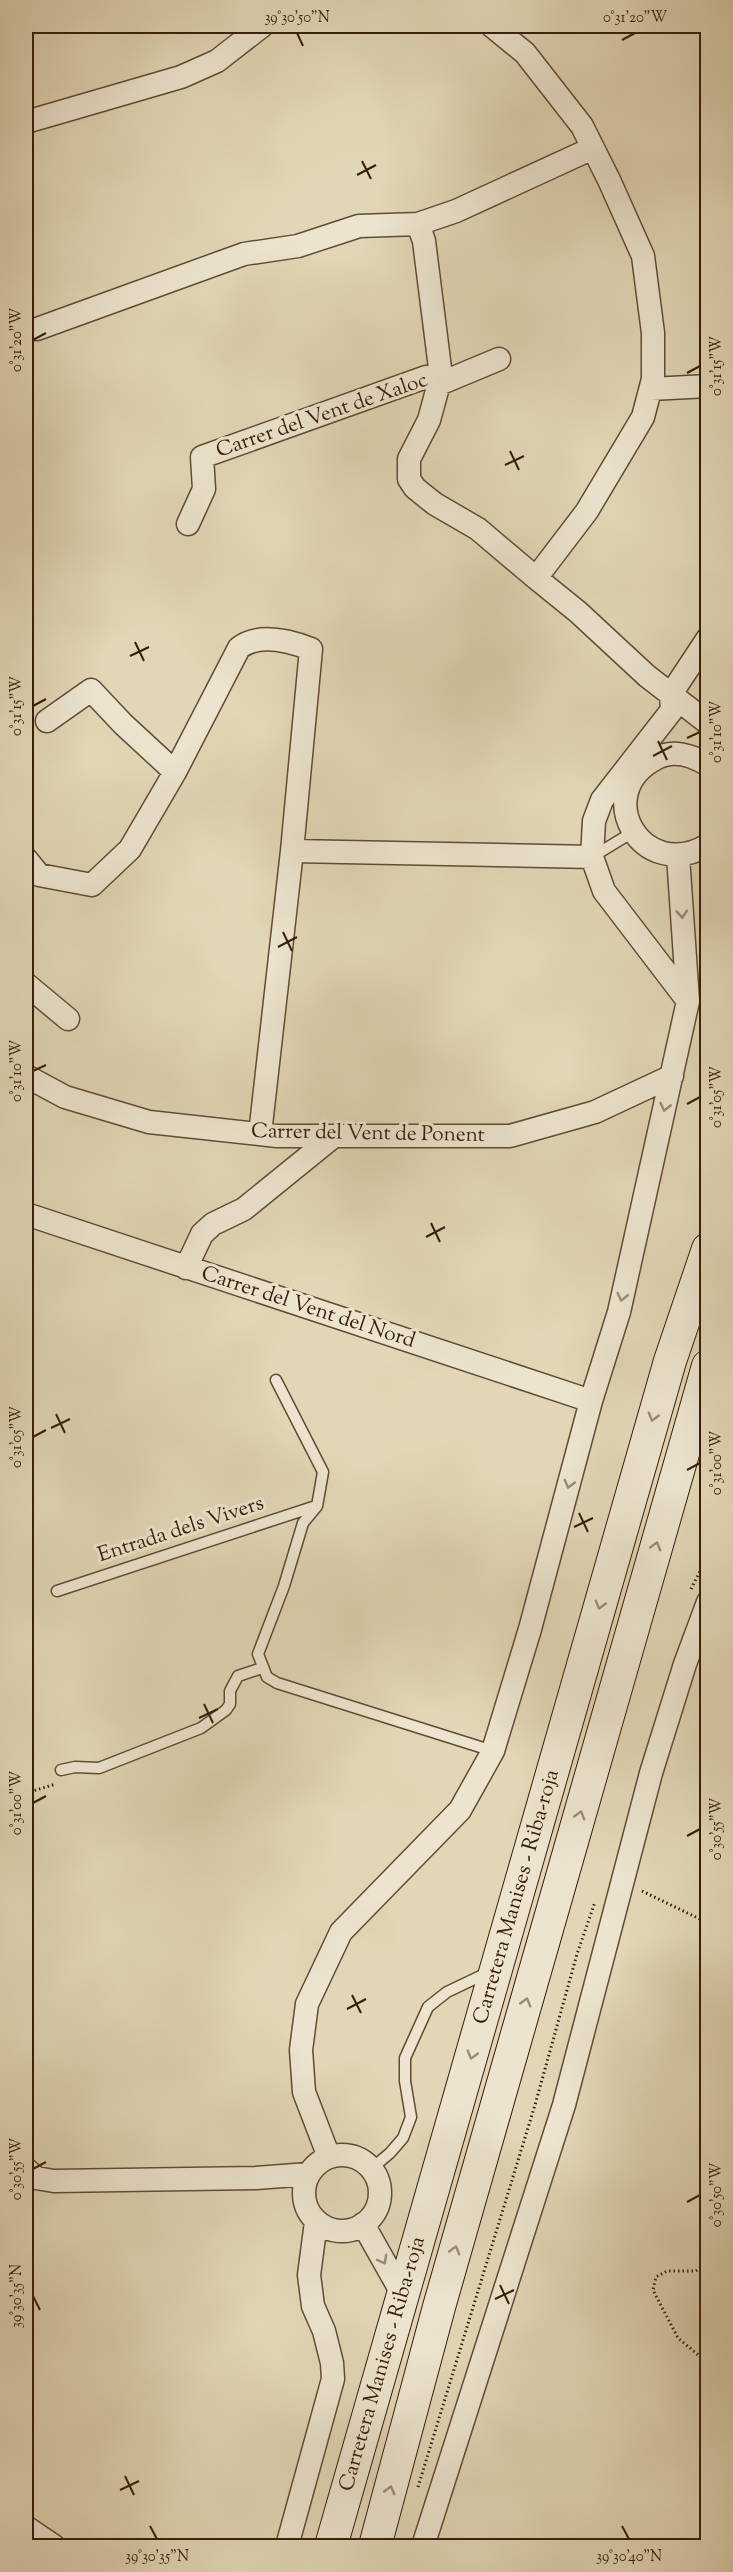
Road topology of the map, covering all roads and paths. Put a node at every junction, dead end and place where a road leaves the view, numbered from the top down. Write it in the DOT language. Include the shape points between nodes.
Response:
graph roads {
  1 [pos="262,26"];
  2 [pos="492,26"];
  3 [pos="26,122"];
  4 [pos="593,148"];
  5 [pos="418,224"];
  6 [pos="37,329"];
  7 [pos="499,359"];
  8 [pos="440,380"];
  9 [pos="708,386"];
  10 [pos="651,389"];
  11 [pos="188,524"];
  12 [pos="536,578"];
  13 [pos="708,638"];
  14 [pos="671,694"];
  15 [pos="48,721"];
  16 [pos="708,723"];
  17 [pos="708,765"];
  18 [pos="175,772"];
  19 [pos="633,832"];
  20 [pos="708,845"];
  21 [pos="292,851"];
  22 [pos="678,856"];
  23 [pos="592,858"];
  24 [pos="26,859"];
  25 [pos="26,984"];
  26 [pos="688,1001"];
  27 [pos="68,1019"];
  28 [pos="26,1076"];
  29 [pos="672,1076"];
  30 [pos="260,1134"];
  31 [pos="334,1136"];
  32 [pos="26,1214"];
  33 [pos="708,1249"];
  34 [pos="186,1268"];
  35 [pos="708,1366"];
  36 [pos="276,1380"];
  37 [pos="591,1401"];
  38 [pos="316,1506"];
  39 [pos="708,1555"];
  40 [pos="57,1591"];
  41 [pos="698,1598"];
  42 [pos="262,1668"];
  43 [pos="493,1751"];
  44 [pos="61,1770"];
  45 [pos="623,1884"];
  46 [pos="595,1901"];
  47 [pos="708,1923"];
  48 [pos="497,1968"];
  49 [pos="329,2157"];
  50 [pos="26,2169"];
  51 [pos="370,2169"];
  52 [pos="308,2174"];
  53 [pos="316,2222"];
  54 [pos="363,2224"];
  55 [pos="708,2262"];
  56 [pos="403,2295"];
  57 [pos="708,2359"];
  58 [pos="417,2493"];
  59 [pos="26,2527"];
  60 [pos="54,2547"];
  61 [pos="287,2547"];
  62 [pos="331,2547"];
  63 [pos="375,2547"];
  64 [pos="423,2547"];
  1 -- 3 [label="street" via="217,61 182,77"];
  2 -- 4 [label="street" via="525,53 582,126"];
  4 -- 5 [label="street" via="456,211"];
  4 -- 10 [label="street" via="643,256 653,333"];
  5 -- 6 [label="street" via="359,226 298,246 244,254"];
  5 -- 8 [label="street" via="424,241"];
  7 -- 8 [label="street"];
  8 -- 11 [label="street, Carrer del Vent de Xaloc" via="426,377 201,457 204,489"];
  8 -- 12 [label="street" via="429,420 409,459 409,479 435,504 478,529"];
  9 -- 10 [label="street"];
  10 -- 12 [label="street" via="643,417 620,459 588,511"];
  12 -- 14 [label="street"];
  13 -- 14 [label="street"];
  14 -- 16 [label="street"];
  14 -- 23 [label="street" via="672,710 602,800 594,821"];
  15 -- 18 [label="street" via="91,690"];
  17 -- 19 [label="street" via="678,754 660,756 644,765 625,796 626,815"];
  18 -- 21 [label="street" via="239,648 262,639 292,642 311,649"];
  18 -- 24 [label="street" via="130,849 92,885 39,875"];
  19 -- 22 [label="street" via="649,849"];
  19 -- 23 [label="lane"];
  20 -- 22 [label="street"];
  21 -- 23 [label="street"];
  21 -- 30 [label="street"];
  22 -- 26 [label="street, one-way"];
  23 -- 26 [label="street" via="604,891"];
  25 -- 27 [label="street"];
  26 -- 29 [label="street"];
  28 -- 30 [label="street, Carrer del Vent de Ponent" via="65,1097 148,1122"];
  29 -- 31 [label="street, Carrer del Vent de Ponent" via="595,1112 510,1136"];
  29 -- 37 [label="street, one-way" via="619,1312"];
  30 -- 31 [label="street, Carrer del Vent de Ponent"];
  31 -- 34 [label="street" via="244,1209 213,1224 202,1234"];
  32 -- 34 [label="street, Carrer del Vent del Nord"];
  33 -- 48 [label="main road, Carretera Manises - Riba-roja, one-way" via="666,1372"];
  34 -- 37 [label="street, Carrer del Vent del Nord"];
  63 -- 35 [label="main road, Carretera Manises - Riba-roja, one-way" via="439,2307"];
  36 -- 38 [label="lane" via="323,1472"];
  37 -- 43 [label="street, one-way"];
  38 -- 40 [label="lane, Entrada dels Vivers"];
  38 -- 42 [label="lane" via="303,1523 258,1654"];
  39 -- 41 [label="path"];
  41 -- 45 [label="street" via="685,1664 651,1773"];
  42 -- 43 [label="lane" via="277,1683"];
  42 -- 44 [label="lane" via="238,1677 226,1710 201,1728 99,1768"];
  43 -- 49 [label="street" via="460,1810 341,1932 307,2004 301,2050 304,2092"];
  45 -- 47 [label="path"];
  45 -- 64 [label="street" via="564,2105"];
  46 -- 58 [label="path"];
  48 -- 51 [label="lane" via="447,1992 428,2007 405,2058 411,2117 403,2138"];
  48 -- 56 [label="main road, Carretera Manises - Riba-roja, one-way"];
  49 -- 51 [label="street" via="355,2157"];
  49 -- 52 [label="street"];
  50 -- 52 [label="street" via="36,2178 54,2181"];
  51 -- 54 [label="street" via="379,2186 379,2201 374,2214"];
  52 -- 53 [label="street" via="303,2191 306,2208"];
  53 -- 54 [label="street" via="339,2231"];
  53 -- 61 [label="street" via="309,2275 313,2306 324,2331 333,2379"];
  54 -- 56 [label="street, one-way"];
  55 -- 57 [label="path" via="696,2271 667,2271 656,2277 653,2290 678,2338"];
  56 -- 62 [label="main road, Carretera Manises - Riba-roja"];
  59 -- 60 [label="street"];
}
